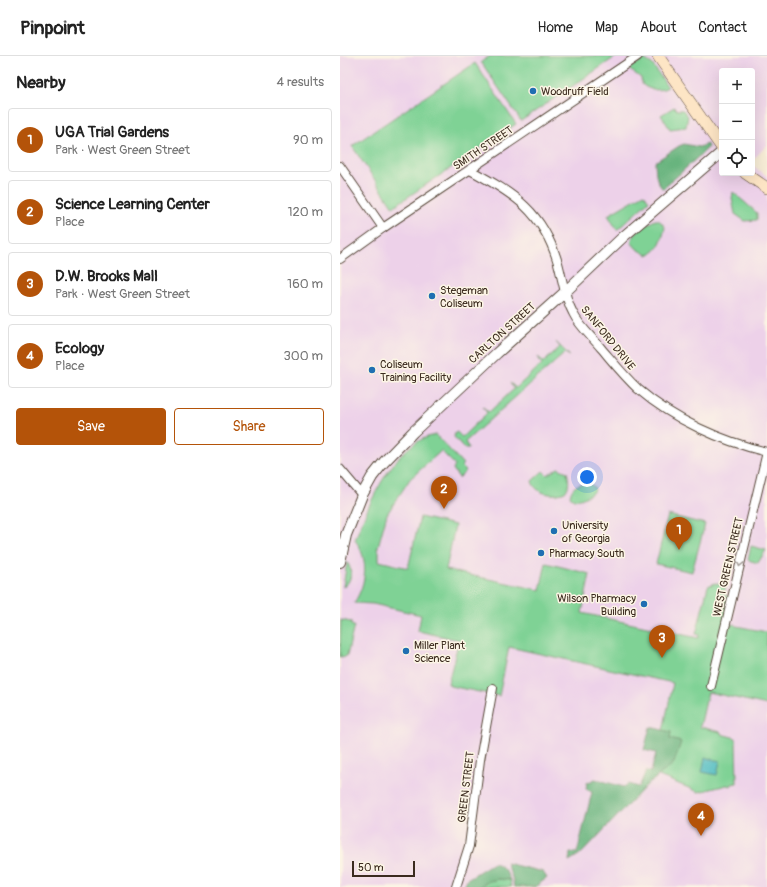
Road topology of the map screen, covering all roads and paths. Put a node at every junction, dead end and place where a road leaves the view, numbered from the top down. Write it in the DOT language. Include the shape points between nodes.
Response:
graph roads {
  1 [pos="638,56"];
  2 [pos="658,56"];
  3 [pos="719,144"];
  4 [pos="719,154"];
  5 [pos="340,166"];
  6 [pos="470,170"];
  7 [pos="749,176"];
  8 [pos="767,188"];
  9 [pos="383,228"];
  10 [pos="340,259"];
  11 [pos="564,293"];
  12 [pos="767,452"];
  13 [pos="340,469"];
  14 [pos="362,495"];
  15 [pos="340,562"];
  16 [pos="711,686"];
  17 [pos="493,688"];
  18 [pos="456,887"];
  1 -- 6 [label="street, SMITH STREET"];
  2 -- 3 [label="main road"];
  4 -- 11 [label="street, CARLTON STREET" via="656,206"];
  5 -- 9 [label="street"];
  6 -- 9 [label="street, SMITH STREET"];
  6 -- 11 [label="street, SANFORD DRIVE" via="510,192 535,216 552,246"];
  7 -- 8 [label="main road"];
  9 -- 10 [label="street, SMITH STREET"];
  11 -- 12 [label="street, SANFORD DRIVE" via="578,320 626,378 654,402 709,432"];
  11 -- 14 [label="street, CARLTON STREET" via="413,432 384,462"];
  12 -- 16 [label="street, WEST GREEN STREET, one-way"];
  13 -- 14 [label="street"];
  14 -- 15 [label="street, CARLTON STREET" via="346,535"];
  17 -- 18 [label="street, GREEN STREET" via="480,760 469,846"];
}
